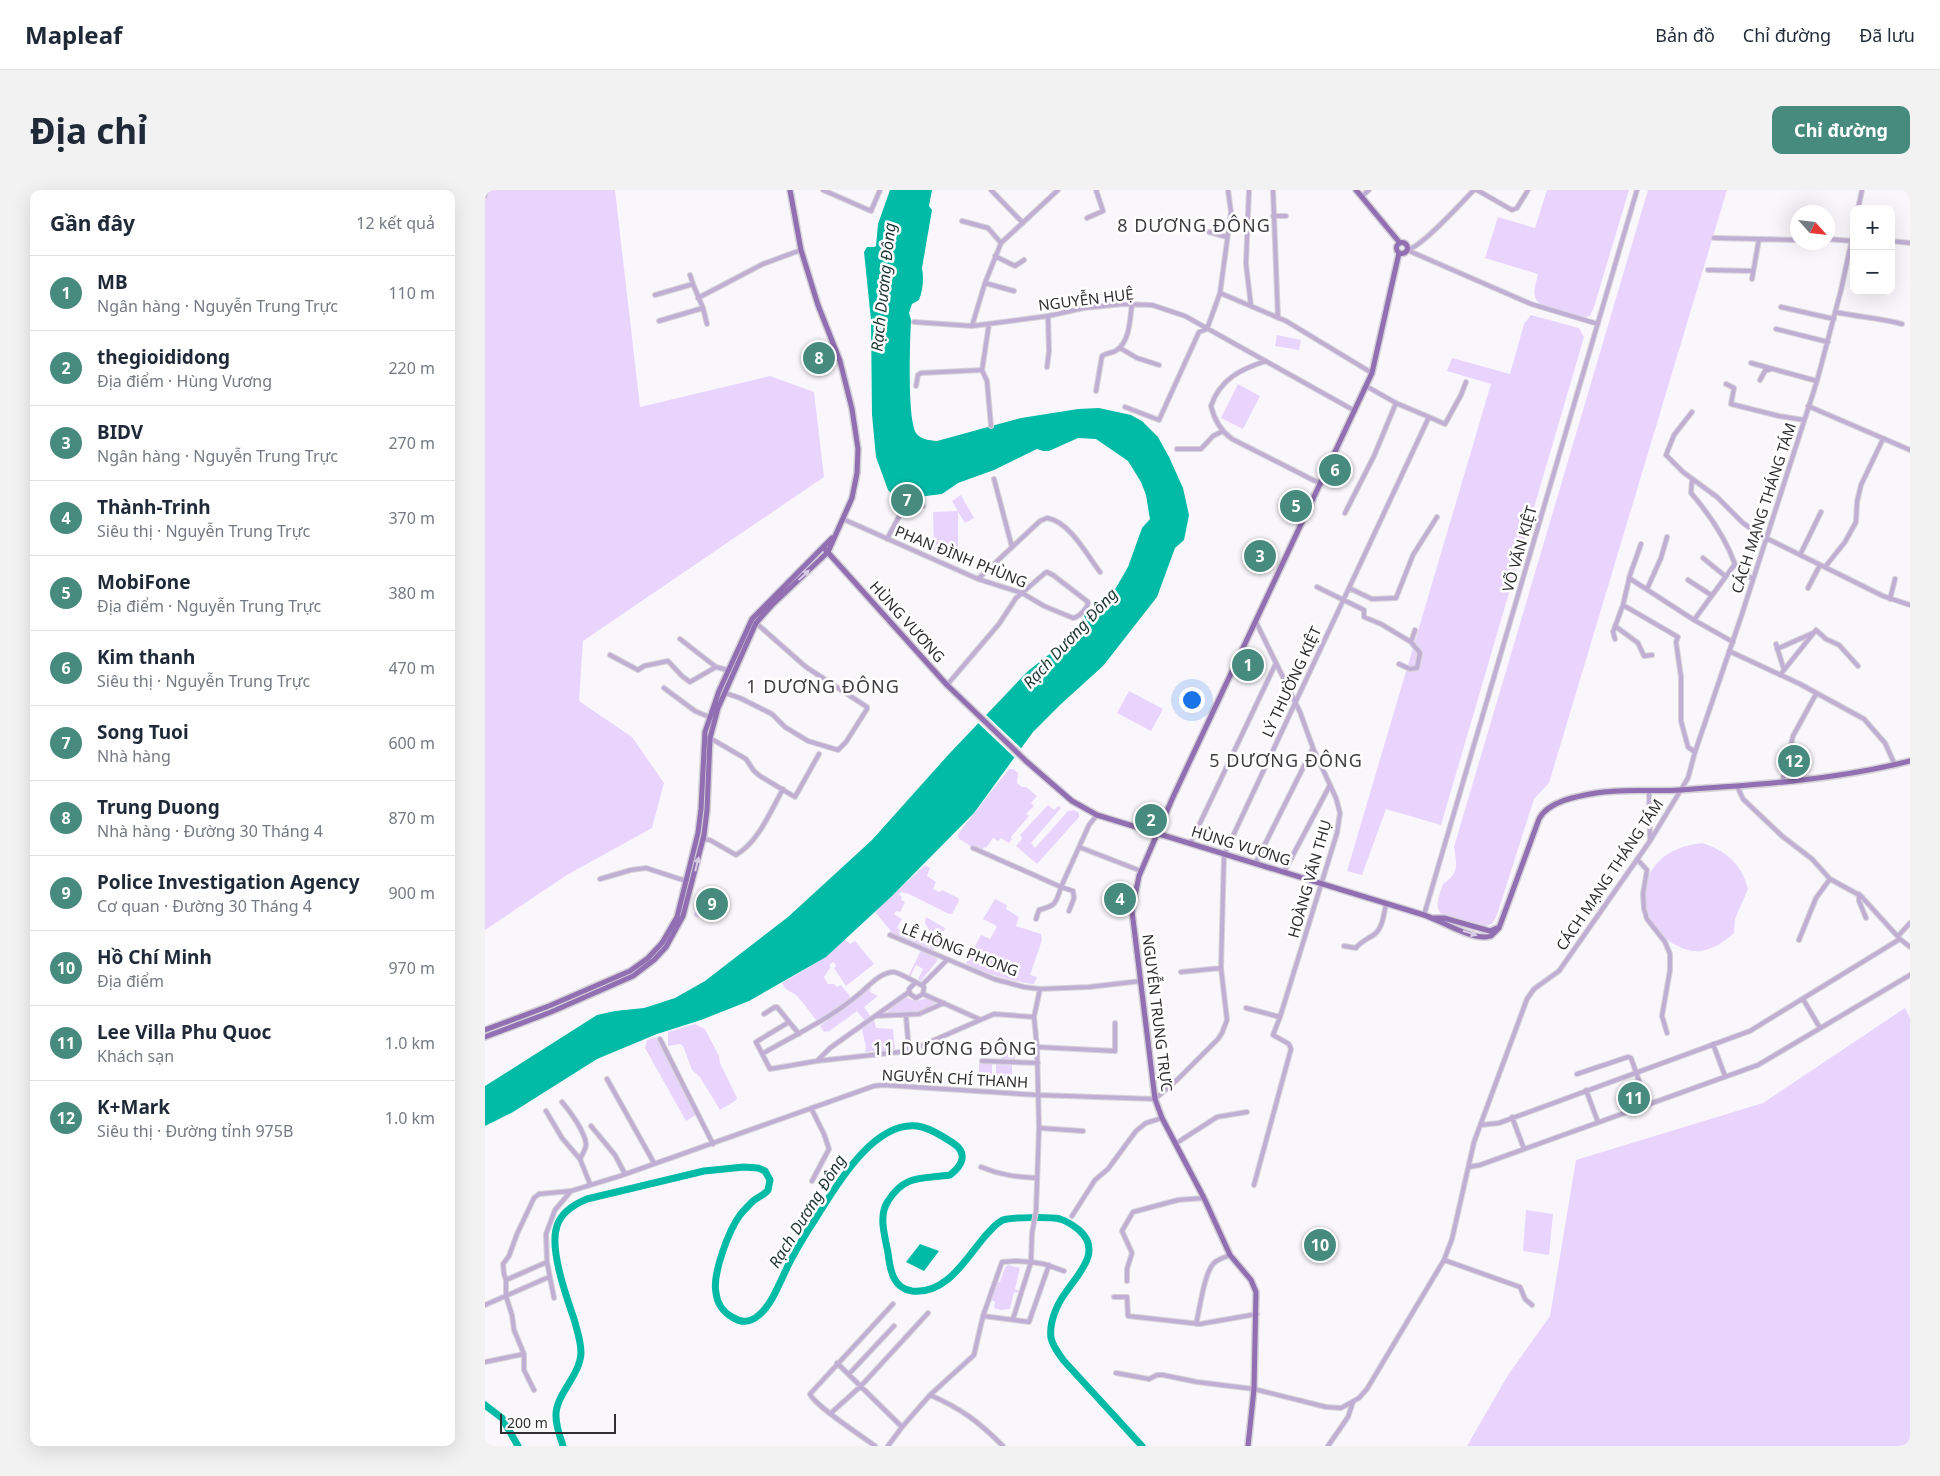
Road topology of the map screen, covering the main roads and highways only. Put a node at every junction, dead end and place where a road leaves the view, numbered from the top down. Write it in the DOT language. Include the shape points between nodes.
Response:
graph roads {
  1 [pos="790,190"];
  2 [pos="1356,190"];
  3 [pos="1400,243"];
  4 [pos="1399,253"];
  5 [pos="835,536"];
  6 [pos="823,547"];
  7 [pos="828,552"];
  8 [pos="789,585"];
  9 [pos="752,619"];
  10 [pos="756,624"];
  11 [pos="722,692"];
  12 [pos="707,738"];
  13 [pos="1910,761"];
  14 [pos="1157,833"];
  15 [pos="697,837"];
  16 [pos="703,839"];
  17 [pos="680,917"];
  18 [pos="630,971"];
  19 [pos="633,976"];
  20 [pos="549,1006"];
  21 [pos="551,1012"];
  22 [pos="485,1030"];
  23 [pos="485,1037"];
  24 [pos="1247,1446"];
  1 -- 5 [label="main road" via="801,250 844,374 858,442 852,498"];
  2 -- 3 [label="main road"];
  3 -- 4 [label="main road, NGUYỄN TRUNG TRỰC" via="1396,248"];
  3 -- 4 [label="main road" via="1407,245 1407,250"];
  4 -- 14 [label="main road, NGUYỄN TRUNG TRỰC" via="1372,373"];
  5 -- 6 [label="main road"];
  5 -- 7 [label="main road"];
  6 -- 7 [label="main road, HÙNG VƯƠNG"];
  6 -- 8 [label="main road"];
  8 -- 7 [label="main road, one-way"];
  7 -- 14 [label="main road, HÙNG VƯƠNG" via="947,685 1072,801 1097,815"];
  8 -- 9 [label="main road"];
  8 -- 10 [label="main road"];
  9 -- 10 [label="main road"];
  9 -- 11 [label="main road" via="728,670"];
  10 -- 11 [label="main road"];
  11 -- 12 [label="main road"];
  11 -- 12 [label="main road" via="709,717"];
  12 -- 15 [label="main road"];
  12 -- 16 [label="main road" via="707,810"];
  13 -- 14 [label="main road, HÙNG VƯƠNG" via="1868,771 1782,783 1597,793 1561,802 1541,814 1502,922 1489,931 1386,904"];
  14 -- 24 [label="main road, NGUYỄN TRUNG TRỰC" via="1141,871 1132,911 1155,1099 1230,1255 1255,1286 1254,1389"];
  15 -- 16 [label="main road"];
  15 -- 17 [label="main road"];
  17 -- 16 [label="main road, one-way"];
  17 -- 18 [label="main road" via="662,943"];
  17 -- 19 [label="main road" via="667,947"];
  18 -- 19 [label="main road"];
  18 -- 20 [label="main road"];
  19 -- 21 [label="main road"];
  20 -- 21 [label="main road"];
  20 -- 22 [label="main road"];
  21 -- 23 [label="main road"];
}
